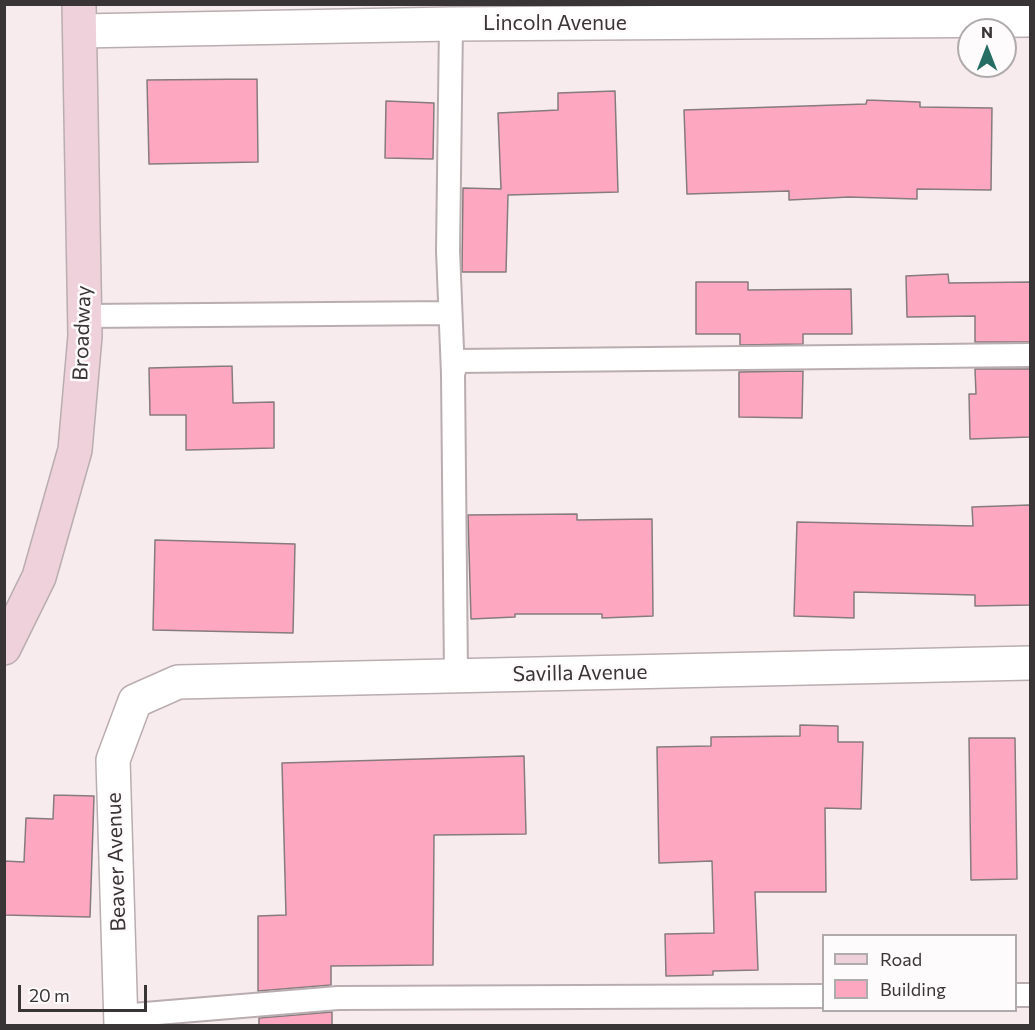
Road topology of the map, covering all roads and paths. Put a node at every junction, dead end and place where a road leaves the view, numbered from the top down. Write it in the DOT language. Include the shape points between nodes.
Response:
graph roads {
  1 [pos="79,18"];
  2 [pos="1030,20"];
  3 [pos="451,24"];
  4 [pos="450,313"];
  5 [pos="85,316"];
  6 [pos="1030,355"];
  7 [pos="453,374"];
  8 [pos="4,648"];
  9 [pos="1030,663"];
  10 [pos="456,676"];
  11 [pos="135,701"];
  12 [pos="822,996"];
  13 [pos="121,1021"];
  1 -- 3 [label="street, Lincoln Avenue"];
  1 -- 5 [label="main road, Broadway"];
  2 -- 3 [label="street, Lincoln Avenue"];
  3 -- 4 [label="lane"];
  4 -- 5 [label="lane"];
  4 -- 7 [label="lane"];
  5 -- 8 [label="main road, Broadway" via="75,450 39,577"];
  6 -- 7 [label="lane" via="457,361"];
  7 -- 10 [label="lane"];
  9 -- 10 [label="street, Savilla Avenue"];
  10 -- 11 [label="street, Savilla Avenue" via="178,682"];
  11 -- 13 [label="street, Beaver Avenue" via="114,760"];
  12 -- 13 [label="lane" via="338,998"];
}
